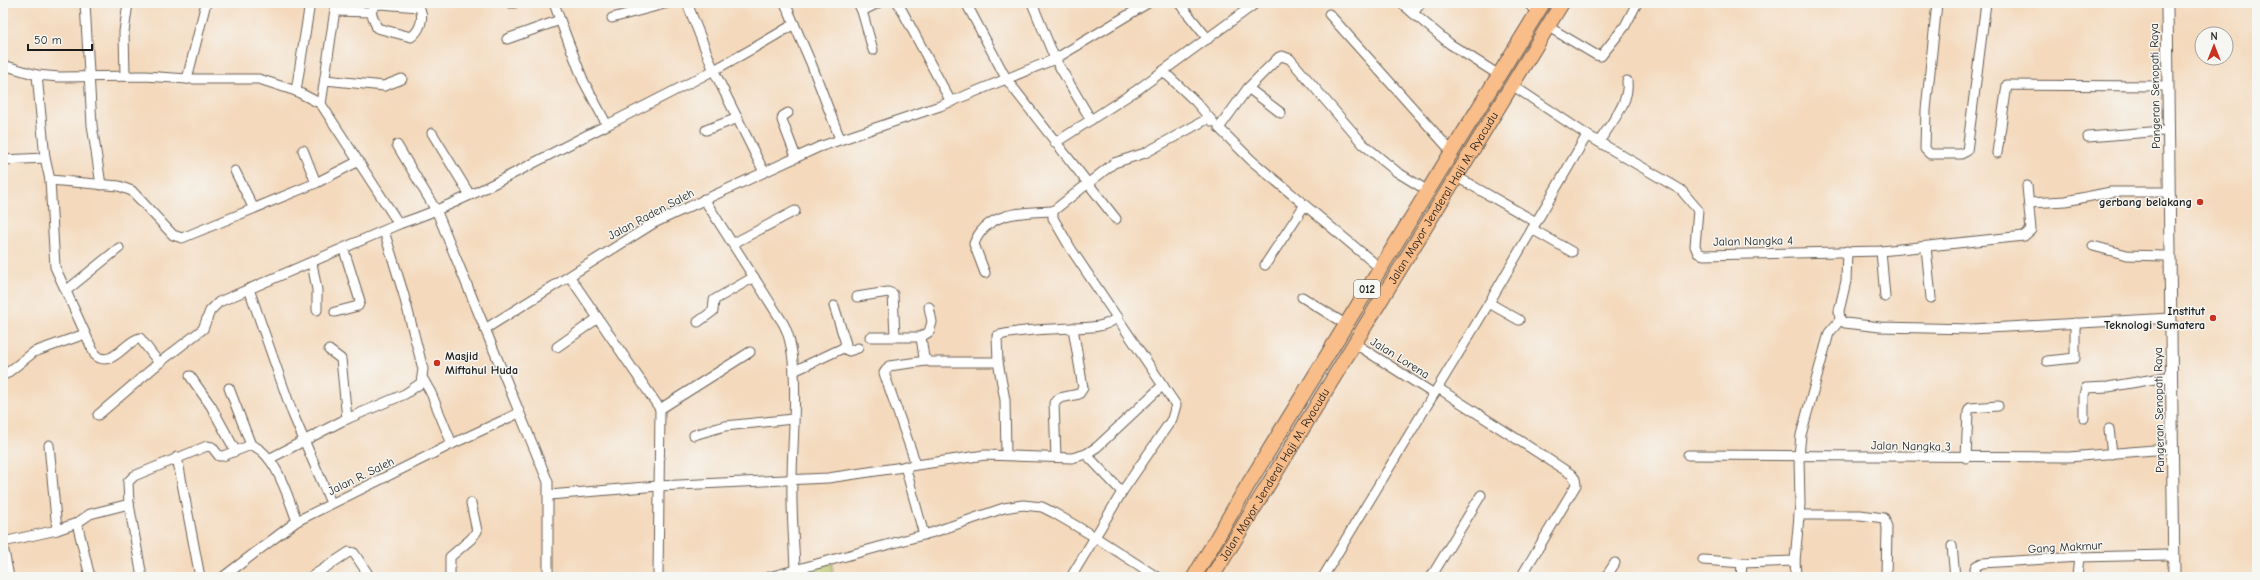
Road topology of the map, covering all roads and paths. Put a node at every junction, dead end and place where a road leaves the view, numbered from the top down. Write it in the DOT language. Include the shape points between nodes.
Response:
graph roads {
  1 [pos="84,3"];
  2 [pos="128,3"];
  3 [pos="206,3"];
  4 [pos="310,3"];
  5 [pos="554,3"];
  6 [pos="668,3"];
  7 [pos="687,3"];
  8 [pos="785,3"];
  9 [pos="878,3"];
  10 [pos="898,3"];
  11 [pos="966,3"];
  12 [pos="1032,3"];
  13 [pos="1148,3"];
  14 [pos="1179,3"];
  15 [pos="1256,3"];
  16 [pos="1401,3"];
  17 [pos="1421,3"];
  18 [pos="1562,3"];
  19 [pos="1637,3"];
  20 [pos="1937,3"];
  21 [pos="1986,3"];
  22 [pos="2163,3"];
  23 [pos="1536,6"];
  24 [pos="335,7"];
  25 [pos="860,7"];
  26 [pos="371,12"];
  27 [pos="1413,13"];
  28 [pos="1329,14"];
  29 [pos="612,18"];
  30 [pos="560,20"];
  31 [pos="794,24"];
  32 [pos="1548,26"];
  33 [pos="506,39"];
  34 [pos="1208,39"];
  35 [pos="873,50"];
  36 [pos="1055,59"];
  37 [pos="3,65"];
  38 [pos="714,71"];
  39 [pos="1163,72"];
  40 [pos="37,75"];
  41 [pos="1499,75"];
  42 [pos="125,76"];
  43 [pos="90,77"];
  44 [pos="187,79"];
  45 [pos="402,79"];
  46 [pos="325,80"];
  47 [pos="1007,80"];
  48 [pos="1626,81"];
  49 [pos="1512,85"];
  50 [pos="2162,86"];
  51 [pos="1248,88"];
  52 [pos="296,91"];
  53 [pos="951,102"];
  54 [pos="322,104"];
  55 [pos="788,113"];
  56 [pos="1281,113"];
  57 [pos="738,118"];
  58 [pos="1210,118"];
  59 [pos="1091,120"];
  60 [pos="607,125"];
  61 [pos="1219,128"];
  62 [pos="706,130"];
  63 [pos="2163,131"];
  64 [pos="432,133"];
  65 [pos="1587,135"];
  66 [pos="2088,137"];
  67 [pos="840,140"];
  68 [pos="1599,142"];
  69 [pos="1054,143"];
  70 [pos="397,145"];
  71 [pos="303,150"];
  72 [pos="1452,152"];
  73 [pos="1997,153"];
  74 [pos="796,157"];
  75 [pos="45,158"];
  76 [pos="3,160"];
  77 [pos="359,161"];
  78 [pos="235,171"];
  79 [pos="764,172"];
  80 [pos="1457,177"];
  81 [pos="50,180"];
  82 [pos="1088,181"];
  83 [pos="316,183"];
  84 [pos="101,185"];
  85 [pos="2027,186"];
  86 [pos="1428,191"];
  87 [pos="2164,192"];
  88 [pos="470,195"];
  89 [pos="704,199"];
  90 [pos="2029,203"];
  91 [pos="1439,205"];
  92 [pos="1304,206"];
  93 [pos="253,207"];
  94 [pos="795,211"];
  95 [pos="1053,211"];
  96 [pos="437,212"];
  97 [pos="1414,214"];
  98 [pos="1116,219"];
  99 [pos="399,224"];
  100 [pos="1534,226"];
  101 [pos="1424,230"];
  102 [pos="384,231"];
  103 [pos="734,243"];
  104 [pos="1396,244"];
  105 [pos="2093,246"];
  106 [pos="1926,247"];
  107 [pos="119,248"];
  108 [pos="344,250"];
  109 [pos="1847,251"];
  110 [pos="1881,251"];
  111 [pos="1572,252"];
  112 [pos="2164,256"];
  113 [pos="312,263"];
  114 [pos="1265,265"];
  115 [pos="1380,268"];
  116 [pos="985,273"];
  117 [pos="570,277"];
  118 [pos="754,277"];
  119 [pos="249,289"];
  120 [pos="66,290"];
  121 [pos="857,297"];
  122 [pos="1302,297"];
  123 [pos="1885,297"];
  124 [pos="1931,298"];
  125 [pos="1489,303"];
  126 [pos="834,306"];
  127 [pos="929,307"];
  128 [pos="317,310"];
  129 [pos="335,312"];
  130 [pos="1118,317"];
  131 [pos="598,318"];
  132 [pos="2168,318"];
  133 [pos="1519,320"];
  134 [pos="1840,320"];
  135 [pos="698,322"];
  136 [pos="2075,323"];
  137 [pos="1345,324"];
  138 [pos="1073,328"];
  139 [pos="485,329"];
  140 [pos="85,334"];
  141 [pos="895,336"];
  142 [pos="870,337"];
  143 [pos="921,337"];
  144 [pos="1354,343"];
  145 [pos="2168,346"];
  146 [pos="557,347"];
  147 [pos="842,348"];
  148 [pos="858,348"];
  149 [pos="329,350"];
  150 [pos="750,352"];
  151 [pos="926,361"];
  152 [pos="2047,361"];
  153 [pos="998,362"];
  154 [pos="159,363"];
  155 [pos="794,370"];
  156 [pos="6,374"];
  157 [pos="190,376"];
  158 [pos="2166,377"];
  159 [pos="423,379"];
  160 [pos="1163,385"];
  161 [pos="229,388"];
  162 [pos="1436,391"];
  163 [pos="1998,406"];
  164 [pos="660,409"];
  165 [pos="519,413"];
  166 [pos="98,415"];
  167 [pos="2084,418"];
  168 [pos="347,419"];
  169 [pos="793,419"];
  170 [pos="2109,429"];
  171 [pos="694,435"];
  172 [pos="305,442"];
  173 [pos="452,444"];
  174 [pos="50,445"];
  175 [pos="251,445"];
  176 [pos="2166,449"];
  177 [pos="235,450"];
  178 [pos="1006,454"];
  179 [pos="1086,454"];
  180 [pos="2112,454"];
  181 [pos="1688,456"];
  182 [pos="1799,456"];
  183 [pos="177,457"];
  184 [pos="1056,457"];
  185 [pos="1966,458"];
  186 [pos="269,459"];
  187 [pos="916,464"];
  188 [pos="905,466"];
  189 [pos="792,481"];
  190 [pos="658,486"];
  191 [pos="1122,492"];
  192 [pos="549,495"];
  193 [pos="1481,495"];
  194 [pos="331,503"];
  195 [pos="471,503"];
  196 [pos="129,504"];
  197 [pos="1799,516"];
  198 [pos="297,521"];
  199 [pos="77,523"];
  200 [pos="57,530"];
  201 [pos="924,535"];
  202 [pos="1095,537"];
  203 [pos="3,542"];
  204 [pos="3,546"];
  205 [pos="1952,546"];
  206 [pos="2168,555"];
  207 [pos="2080,557"];
  208 [pos="1703,560"];
  209 [pos="1795,561"];
  210 [pos="1615,563"];
  211 [pos="1742,563"];
  212 [pos="795,570"];
  213 [pos="226,576"];
  214 [pos="9,577"];
  215 [pos="90,577"];
  216 [pos="142,577"];
  217 [pos="200,577"];
  218 [pos="311,577"];
  219 [pos="370,577"];
  220 [pos="450,577"];
  221 [pos="548,577"];
  222 [pos="658,577"];
  223 [pos="769,577"];
  224 [pos="1071,577"];
  225 [pos="1157,577"];
  226 [pos="1194,577"];
  227 [pos="1212,577"];
  228 [pos="1323,577"];
  229 [pos="1431,577"];
  230 [pos="1520,577"];
  231 [pos="1606,577"];
  232 [pos="1741,577"];
  233 [pos="1796,577"];
  234 [pos="1886,577"];
  235 [pos="1955,577"];
  236 [pos="1972,577"];
  237 [pos="2077,577"];
  238 [pos="2168,577"];
  239 [pos="2174,577"];
  1 -- 43 [label="street"];
  2 -- 42 [label="street" via="124,32"];
  3 -- 44 [label="street"];
  4 -- 52 [label="street"];
  5 -- 30 [label="street"];
  6 -- 29 [label="street"];
  7 -- 38 [label="street"];
  8 -- 31 [label="street"];
  9 -- 25 [label="street"];
  10 -- 53 [label="street"];
  11 -- 47 [label="street"];
  12 -- 36 [label="street"];
  13 -- 36 [label="street, Jalan Raden Saleh"];
  14 -- 34 [label="street"];
  15 -- 34 [label="street"];
  16 -- 27 [label="street"];
  17 -- 27 [label="street"];
  18 -- 32 [label="main road, Jalan Mayor Jenderal Haji M. Ryacudu / 012"];
  19 -- 32 [label="street" via="1625,26 1601,56"];
  20 -- 21 [label="street" via="1926,110 1925,149 1930,154 1967,152"];
  22 -- 50 [label="street, Pangeran Senopati Raya"];
  22 -- 132 [label="street, Pangeran Senopati Raya" via="2167,8"];
  23 -- 41 [label="main road, Jalan Mayor Jenderal Haji M. Ryacudu / 012"];
  24 -- 26 [label="street"];
  24 -- 46 [label="street"];
  25 -- 35 [label="street"];
  26 -- 26 [label="street" via="374,23 380,30 411,37 422,20 419,7 380,4 374,6"];
  27 -- 41 [label="street" via="1450,44"];
  28 -- 72 [label="street"];
  30 -- 33 [label="street"];
  30 -- 60 [label="street" via="583,80"];
  31 -- 38 [label="street"];
  31 -- 67 [label="street"];
  32 -- 49 [label="main road, Jalan Mayor Jenderal Haji M. Ryacudu / 012"];
  34 -- 39 [label="street"];
  36 -- 47 [label="street, Jalan Raden Saleh"];
  36 -- 59 [label="street"];
  37 -- 40 [label="street"];
  38 -- 57 [label="street"];
  38 -- 60 [label="street"];
  39 -- 58 [label="street"];
  39 -- 59 [label="street"];
  40 -- 43 [label="street"];
  40 -- 75 [label="street"];
  41 -- 72 [label="main road, Jalan Mayor Jenderal Haji M. Ryacudu / 012"];
  42 -- 43 [label="street"];
  42 -- 44 [label="street"];
  43 -- 84 [label="street" via="92,125"];
  44 -- 52 [label="street" via="259,79"];
  45 -- 46 [label="street" via="384,86"];
  46 -- 54 [label="street"];
  47 -- 53 [label="street, Jalan Raden Saleh"];
  47 -- 69 [label="street"];
  48 -- 68 [label="street" via="1628,88 1624,103"];
  49 -- 65 [label="street, Jalan Nangka 4"];
  49 -- 80 [label="main road, Jalan Mayor Jenderal Haji M. Ryacudu / 012"];
  50 -- 63 [label="street, Pangeran Senopati Raya"];
  50 -- 73 [label="street" via="2007,85"];
  51 -- 56 [label="street"];
  51 -- 61 [label="street"];
  51 -- 86 [label="street" via="1279,58 1282,56 1290,59 1363,144 1397,172"];
  52 -- 54 [label="street"];
  53 -- 67 [label="street, Jalan Raden Saleh"];
  54 -- 77 [label="street"];
  55 -- 74 [label="street" via="782,116 782,120"];
  57 -- 62 [label="street"];
  57 -- 79 [label="street"];
  58 -- 61 [label="street"];
  58 -- 82 [label="street" via="1144,153 1117,161"];
  59 -- 69 [label="street"];
  60 -- 88 [label="street"];
  61 -- 92 [label="street"];
  63 -- 66 [label="street"];
  63 -- 87 [label="street, Pangeran Senopati Raya"];
  64 -- 88 [label="street"];
  65 -- 68 [label="street, Jalan Nangka 4"];
  65 -- 100 [label="street"];
  67 -- 74 [label="street, Jalan Raden Saleh"];
  68 -- 109 [label="street, Jalan Nangka 4" via="1681,190 1698,210 1695,246 1698,253"];
  69 -- 82 [label="street"];
  70 -- 96 [label="street"];
  71 -- 83 [label="street"];
  72 -- 86 [label="main road, Jalan Mayor Jenderal Haji M. Ryacudu / 012"];
  74 -- 79 [label="street, Jalan Raden Saleh"];
  75 -- 76 [label="street"];
  75 -- 81 [label="street"];
  77 -- 83 [label="street"];
  77 -- 99 [label="street"];
  78 -- 93 [label="street"];
  79 -- 89 [label="street, Jalan Raden Saleh"];
  80 -- 91 [label="main road, Jalan Mayor Jenderal Haji M. Ryacudu / 012"];
  80 -- 100 [label="street"];
  81 -- 84 [label="street"];
  81 -- 120 [label="street" via="55,267"];
  82 -- 95 [label="street"];
  82 -- 98 [label="street"];
  83 -- 93 [label="street"];
  84 -- 93 [label="street" via="119,186 132,191 176,238 182,238"];
  85 -- 90 [label="street, Jalan Nangka 4"];
  86 -- 97 [label="main road, Jalan Mayor Jenderal Haji M. Ryacudu / 012"];
  87 -- 90 [label="street" via="2111,192 2066,201"];
  87 -- 112 [label="street, Pangeran Senopati Raya"];
  88 -- 96 [label="street"];
  89 -- 103 [label="street"];
  89 -- 117 [label="street, Jalan Raden Saleh" via="647,227"];
  90 -- 106 [label="street, Jalan Nangka 4" via="2031,230 2024,236"];
  91 -- 97 [label="main road" via="1431,208 1423,218"];
  91 -- 101 [label="main road, Jalan Mayor Jenderal Haji M. Ryacudu / 012"];
  92 -- 114 [label="street"];
  92 -- 115 [label="street"];
  94 -- 103 [label="street"];
  95 -- 116 [label="street" via="1037,210 1010,214 985,228 974,244"];
  95 -- 130 [label="street" via="1053,218 1071,249"];
  96 -- 99 [label="street"];
  96 -- 139 [label="street"];
  97 -- 104 [label="main road, Jalan Mayor Jenderal Haji M. Ryacudu / 012"];
  99 -- 102 [label="street"];
  100 -- 111 [label="street"];
  100 -- 125 [label="street"];
  101 -- 104 [label="main road" via="1414,226 1403,241"];
  101 -- 144 [label="main road, Jalan Mayor Jenderal Haji M. Ryacudu / 012"];
  102 -- 108 [label="street"];
  102 -- 159 [label="street" via="403,292 423,369"];
  103 -- 118 [label="street"];
  104 -- 115 [label="main road, Jalan Mayor Jenderal Haji M. Ryacudu / 012"];
  105 -- 112 [label="street" via="2127,255"];
  106 -- 110 [label="street, Jalan Nangka 4"];
  106 -- 124 [label="street"];
  107 -- 120 [label="street"];
  108 -- 113 [label="street"];
  108 -- 129 [label="street" via="360,301 358,306"];
  109 -- 110 [label="street, Jalan Nangka 4"];
  109 -- 134 [label="street" via="1846,281 1839,311"];
  110 -- 123 [label="street"];
  112 -- 132 [label="street, Pangeran Senopati Raya"];
  113 -- 119 [label="street"];
  113 -- 128 [label="street" via="317,290"];
  115 -- 137 [label="main road, Jalan Mayor Jenderal Haji M. Ryacudu / 012"];
  117 -- 131 [label="street"];
  117 -- 139 [label="street, Jalan Raden Saleh"];
  118 -- 135 [label="street" via="714,300 713,311"];
  118 -- 155 [label="street" via="788,331 794,353"];
  119 -- 154 [label="street" via="214,306 203,329"];
  119 -- 172 [label="street" via="282,387"];
  120 -- 140 [label="street"];
  121 -- 141 [label="street" via="888,292 893,294"];
  122 -- 137 [label="street"];
  125 -- 133 [label="street"];
  125 -- 162 [label="street"];
  126 -- 147 [label="street" via="846,344"];
  127 -- 143 [label="street" via="932,322 929,332"];
  130 -- 138 [label="street" via="1103,326"];
  130 -- 160 [label="street"];
  131 -- 146 [label="street"];
  131 -- 164 [label="street"];
  132 -- 136 [label="street"];
  132 -- 145 [label="street, Pangeran Senopati Raya"];
  134 -- 136 [label="street" via="1855,325 1880,327 1971,329"];
  134 -- 182 [label="street" via="1829,333 1802,435"];
  136 -- 152 [label="street" via="2075,358"];
  137 -- 226 [label="main road, Jalan Mayor Jenderal Haji M. Ryacudu / 012"];
  138 -- 153 [label="street" via="998,335"];
  138 -- 184 [label="street" via="1083,388 1079,394 1060,398 1054,403"];
  139 -- 165 [label="street"];
  140 -- 154 [label="street" via="95,355 102,359 110,358 140,338"];
  140 -- 156 [label="street" via="34,352"];
  141 -- 142 [label="street"];
  141 -- 143 [label="street"];
  143 -- 151 [label="street" via="922,352"];
  144 -- 162 [label="street, Jalan Lorena"];
  144 -- 227 [label="main road, Jalan Mayor Jenderal Haji M. Ryacudu / 012"];
  145 -- 158 [label="street, Pangeran Senopati Raya"];
  145 -- 239 [label="street, Pangeran Senopati Raya"];
  147 -- 148 [label="street"];
  147 -- 155 [label="street"];
  149 -- 168 [label="street" via="342,359"];
  150 -- 164 [label="street"];
  151 -- 153 [label="street"];
  151 -- 187 [label="street" via="889,366 884,373"];
  153 -- 178 [label="street" via="1005,400"];
  154 -- 166 [label="street"];
  155 -- 169 [label="street"];
  157 -- 177 [label="street" via="211,406"];
  158 -- 167 [label="street" via="2108,387 2086,388"];
  158 -- 176 [label="street, Pangeran Senopati Raya"];
  159 -- 168 [label="street" via="419,386 405,394"];
  159 -- 173 [label="street"];
  160 -- 179 [label="street" via="1097,447"];
  160 -- 191 [label="street" via="1175,402 1175,412"];
  161 -- 175 [label="street"];
  162 -- 228 [label="street"];
  162 -- 230 [label="street, Jalan Lorena" via="1571,474 1575,479 1576,486"];
  163 -- 185 [label="street" via="1970,408"];
  164 -- 190 [label="street"];
  165 -- 173 [label="street, Jalan R. Saleh"];
  165 -- 192 [label="street" via="546,476"];
  168 -- 172 [label="street"];
  169 -- 171 [label="street" via="725,426"];
  169 -- 189 [label="street"];
  170 -- 180 [label="street"];
  172 -- 186 [label="street"];
  172 -- 194 [label="street"];
  173 -- 194 [label="street, Jalan R. Saleh"];
  174 -- 200 [label="street"];
  175 -- 177 [label="street"];
  175 -- 186 [label="street" via="258,447"];
  176 -- 180 [label="street, Jalan Nangka 3"];
  176 -- 206 [label="street, Pangeran Senopati Raya"];
  177 -- 183 [label="street" via="219,456 212,447 207,446"];
  178 -- 184 [label="street"];
  178 -- 187 [label="street"];
  179 -- 184 [label="street" via="1072,458"];
  179 -- 191 [label="street"];
  180 -- 185 [label="street, Jalan Nangka 3"];
  181 -- 182 [label="street, Jalan Nangka 3"];
  182 -- 185 [label="street, Jalan Nangka 3"];
  182 -- 197 [label="street"];
  183 -- 196 [label="street" via="131,478 128,485"];
  183 -- 217 [label="street"];
  186 -- 198 [label="street"];
  187 -- 188 [label="street"];
  188 -- 189 [label="street" via="857,475"];
  188 -- 201 [label="street"];
  189 -- 190 [label="street"];
  189 -- 212 [label="street"];
  190 -- 192 [label="street"];
  190 -- 222 [label="street"];
  191 -- 202 [label="street"];
  192 -- 221 [label="street"];
  193 -- 229 [label="street"];
  194 -- 198 [label="street, Jalan R. Saleh"];
  195 -- 220 [label="street" via="477,531 450,557"];
  196 -- 199 [label="street" via="90,514"];
  196 -- 216 [label="street"];
  197 -- 209 [label="street"];
  197 -- 234 [label="street" via="1860,515 1884,518 1887,527"];
  198 -- 213 [label="street, Jalan R. Saleh"];
  199 -- 200 [label="street"];
  199 -- 215 [label="street"];
  200 -- 203 [label="street"];
  201 -- 202 [label="street" via="1004,508 1023,505 1042,507"];
  201 -- 212 [label="street"];
  202 -- 224 [label="street"];
  202 -- 225 [label="street"];
  204 -- 214 [label="street"];
  205 -- 235 [label="street"];
  206 -- 207 [label="street, Gang Makmur"];
  206 -- 238 [label="street, Pangeran Senopati Raya"];
  207 -- 236 [label="street, Gang Makmur" via="1982,563 1976,566"];
  207 -- 237 [label="street"];
  208 -- 211 [label="street"];
  209 -- 211 [label="street"];
  209 -- 233 [label="street"];
  210 -- 231 [label="street"];
  211 -- 232 [label="street"];
  212 -- 223 [label="street"];
  218 -- 219 [label="street" via="351,552"];
}
